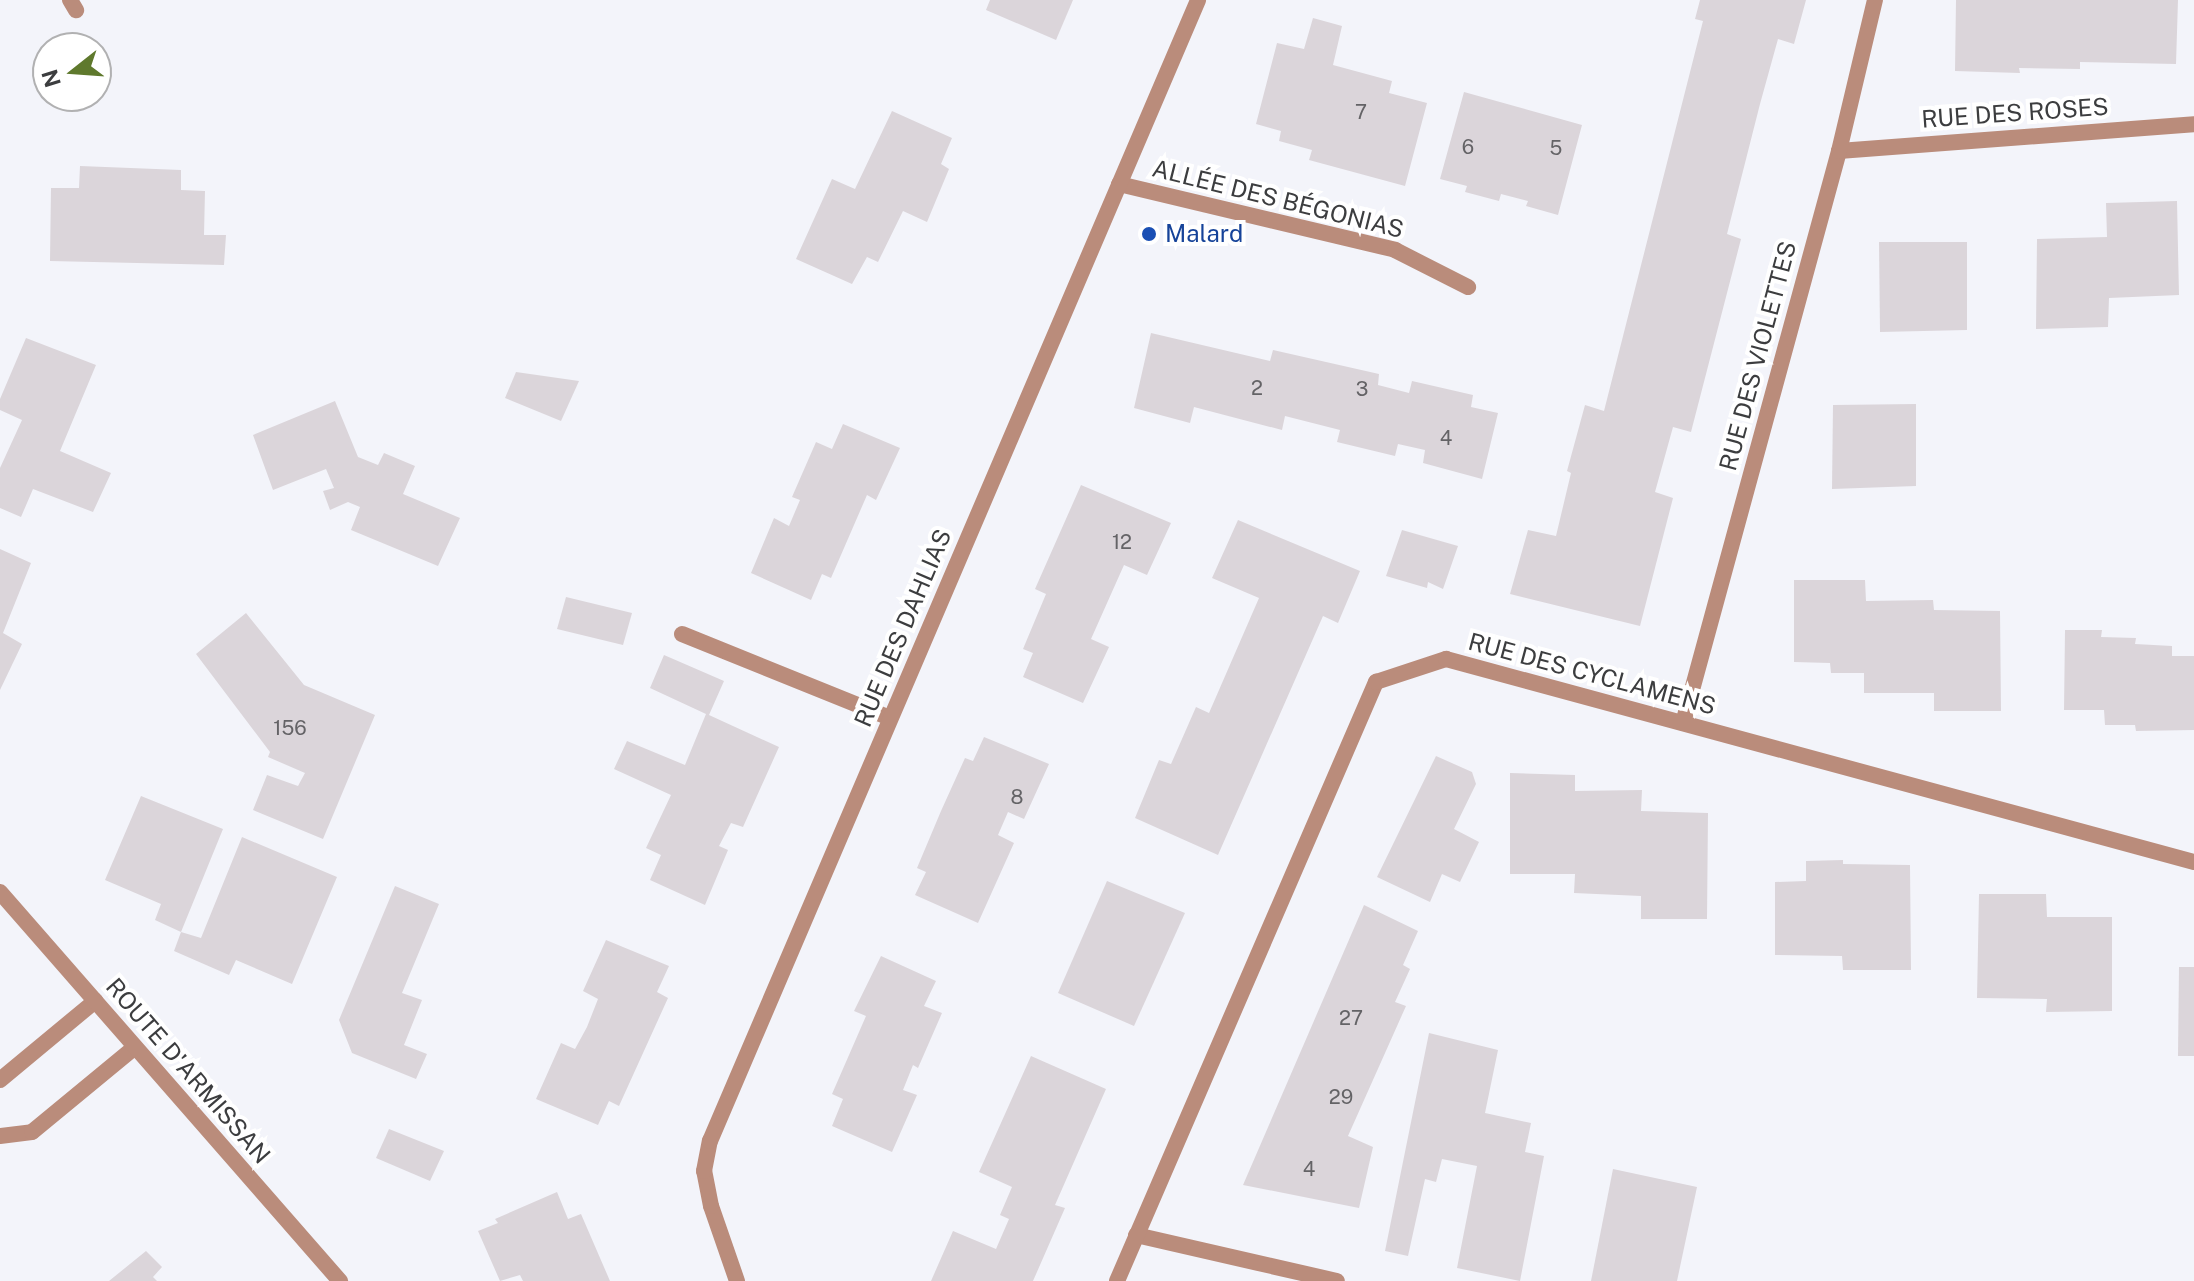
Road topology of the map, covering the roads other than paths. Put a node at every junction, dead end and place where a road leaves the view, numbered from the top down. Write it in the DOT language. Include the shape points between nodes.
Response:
graph roads {
  1 [pos="1198,0"];
  2 [pos="1875,0"];
  3 [pos="2194,124"];
  4 [pos="1839,151"];
  5 [pos="1119,184"];
  6 [pos="1468,287"];
  7 [pos="682,634"];
  8 [pos="890,718"];
  9 [pos="1683,723"];
  10 [pos="2194,862"];
  11 [pos="0,892"];
  12 [pos="95,1001"];
  13 [pos="134,1048"];
  14 [pos="0,1080"];
  15 [pos="0,1136"];
  16 [pos="1136,1235"];
  17 [pos="340,1281"];
  18 [pos="737,1281"];
  19 [pos="1117,1281"];
  20 [pos="1337,1281"];
  1 -- 5 [label="street, RUE DES DAHLIAS"];
  2 -- 4 [label="street, RUE DES VIOLETTES"];
  3 -- 4 [label="street, RUE DES ROSES"];
  4 -- 9 [label="street, RUE DES VIOLETTES"];
  5 -- 6 [label="street, ALLÉE DES BÉGONIAS" via="1395,250"];
  5 -- 8 [label="street, RUE DES DAHLIAS"];
  7 -- 8 [label="street"];
  8 -- 18 [label="street, RUE DES DAHLIAS" via="710,1141 704,1171"];
  9 -- 10 [label="street, RUE DES CYCLAMENS"];
  9 -- 16 [label="street, RUE DES CYCLAMENS" via="1446,659 1376,682"];
  11 -- 12 [label="street, ROUTE D'ARMISSAN"];
  12 -- 13 [label="street, ROUTE D'ARMISSAN"];
  12 -- 14 [label="street"];
  13 -- 15 [label="street" via="32,1132"];
  13 -- 17 [label="street, ROUTE D'ARMISSAN"];
  16 -- 19 [label="street, RUE DES CYCLAMENS"];
  16 -- 20 [label="street"];
}
